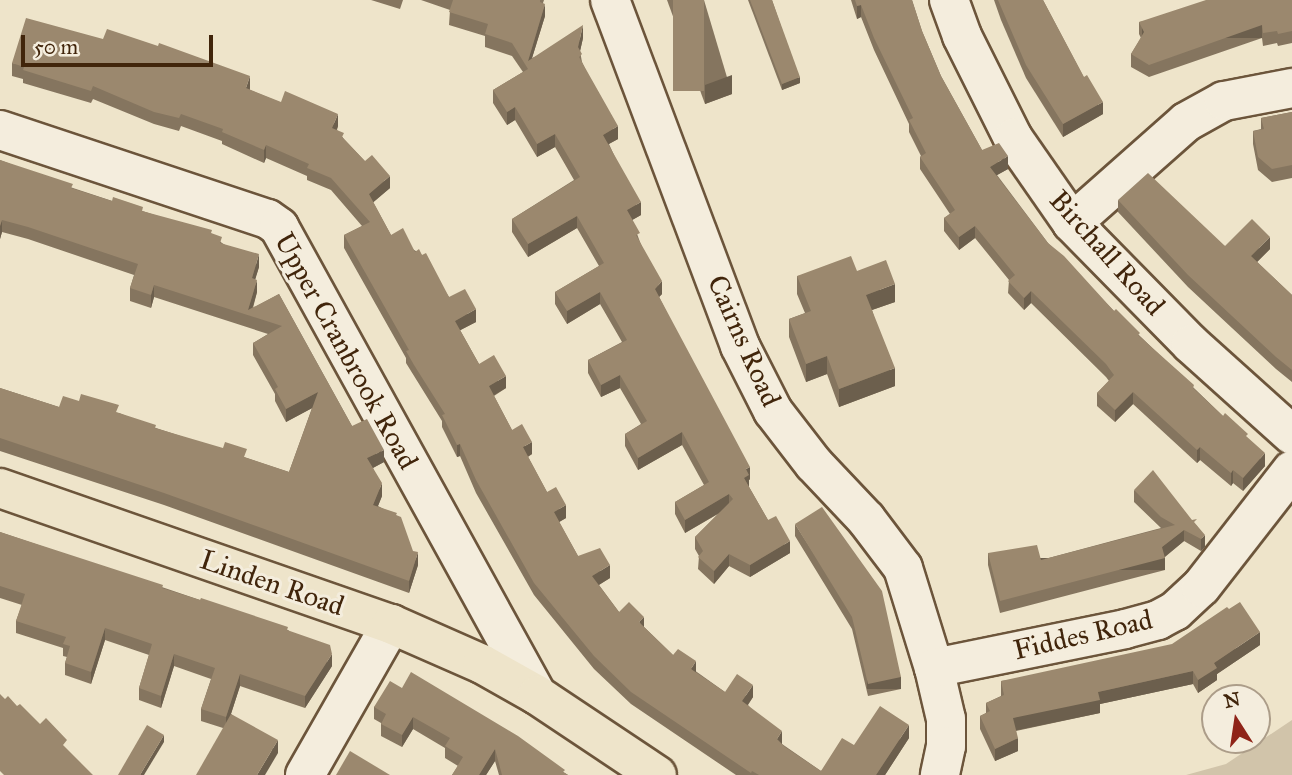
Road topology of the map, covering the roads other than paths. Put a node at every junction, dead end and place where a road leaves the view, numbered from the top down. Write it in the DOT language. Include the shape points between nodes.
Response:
graph roads {
  1 [pos="610,0"];
  2 [pos="949,0"];
  3 [pos="1292,88"];
  4 [pos="0,130"];
  5 [pos="1072,223"];
  6 [pos="1292,435"];
  7 [pos="1292,470"];
  8 [pos="0,488"];
  9 [pos="391,624"];
  10 [pos="934,668"];
  11 [pos="537,695"];
  12 [pos="642,771"];
  13 [pos="942,774"];
  14 [pos="305,775"];
  1 -- 10 [label="street, Cairns Road" via="740,346 773,411 903,568"];
  2 -- 5 [label="street, Birchall Road" via="1013,138"];
  3 -- 5 [label="street" via="1224,101 1186,122"];
  4 -- 11 [label="street, Upper Cranbrook Road" via="268,219 279,227"];
  5 -- 6 [label="street, Birchall Road" via="1191,344"];
  7 -- 10 [label="street, Fiddes Road" via="1201,587 1175,611 1125,629"];
  8 -- 9 [label="main road, Linden Road"];
  9 -- 11 [label="main road, Linden Road" via="482,664"];
  9 -- 14 [label="street"];
  10 -- 13 [label="street, Cairns Road" via="946,719"];
  11 -- 12 [label="main road, Linden Road"];
}
